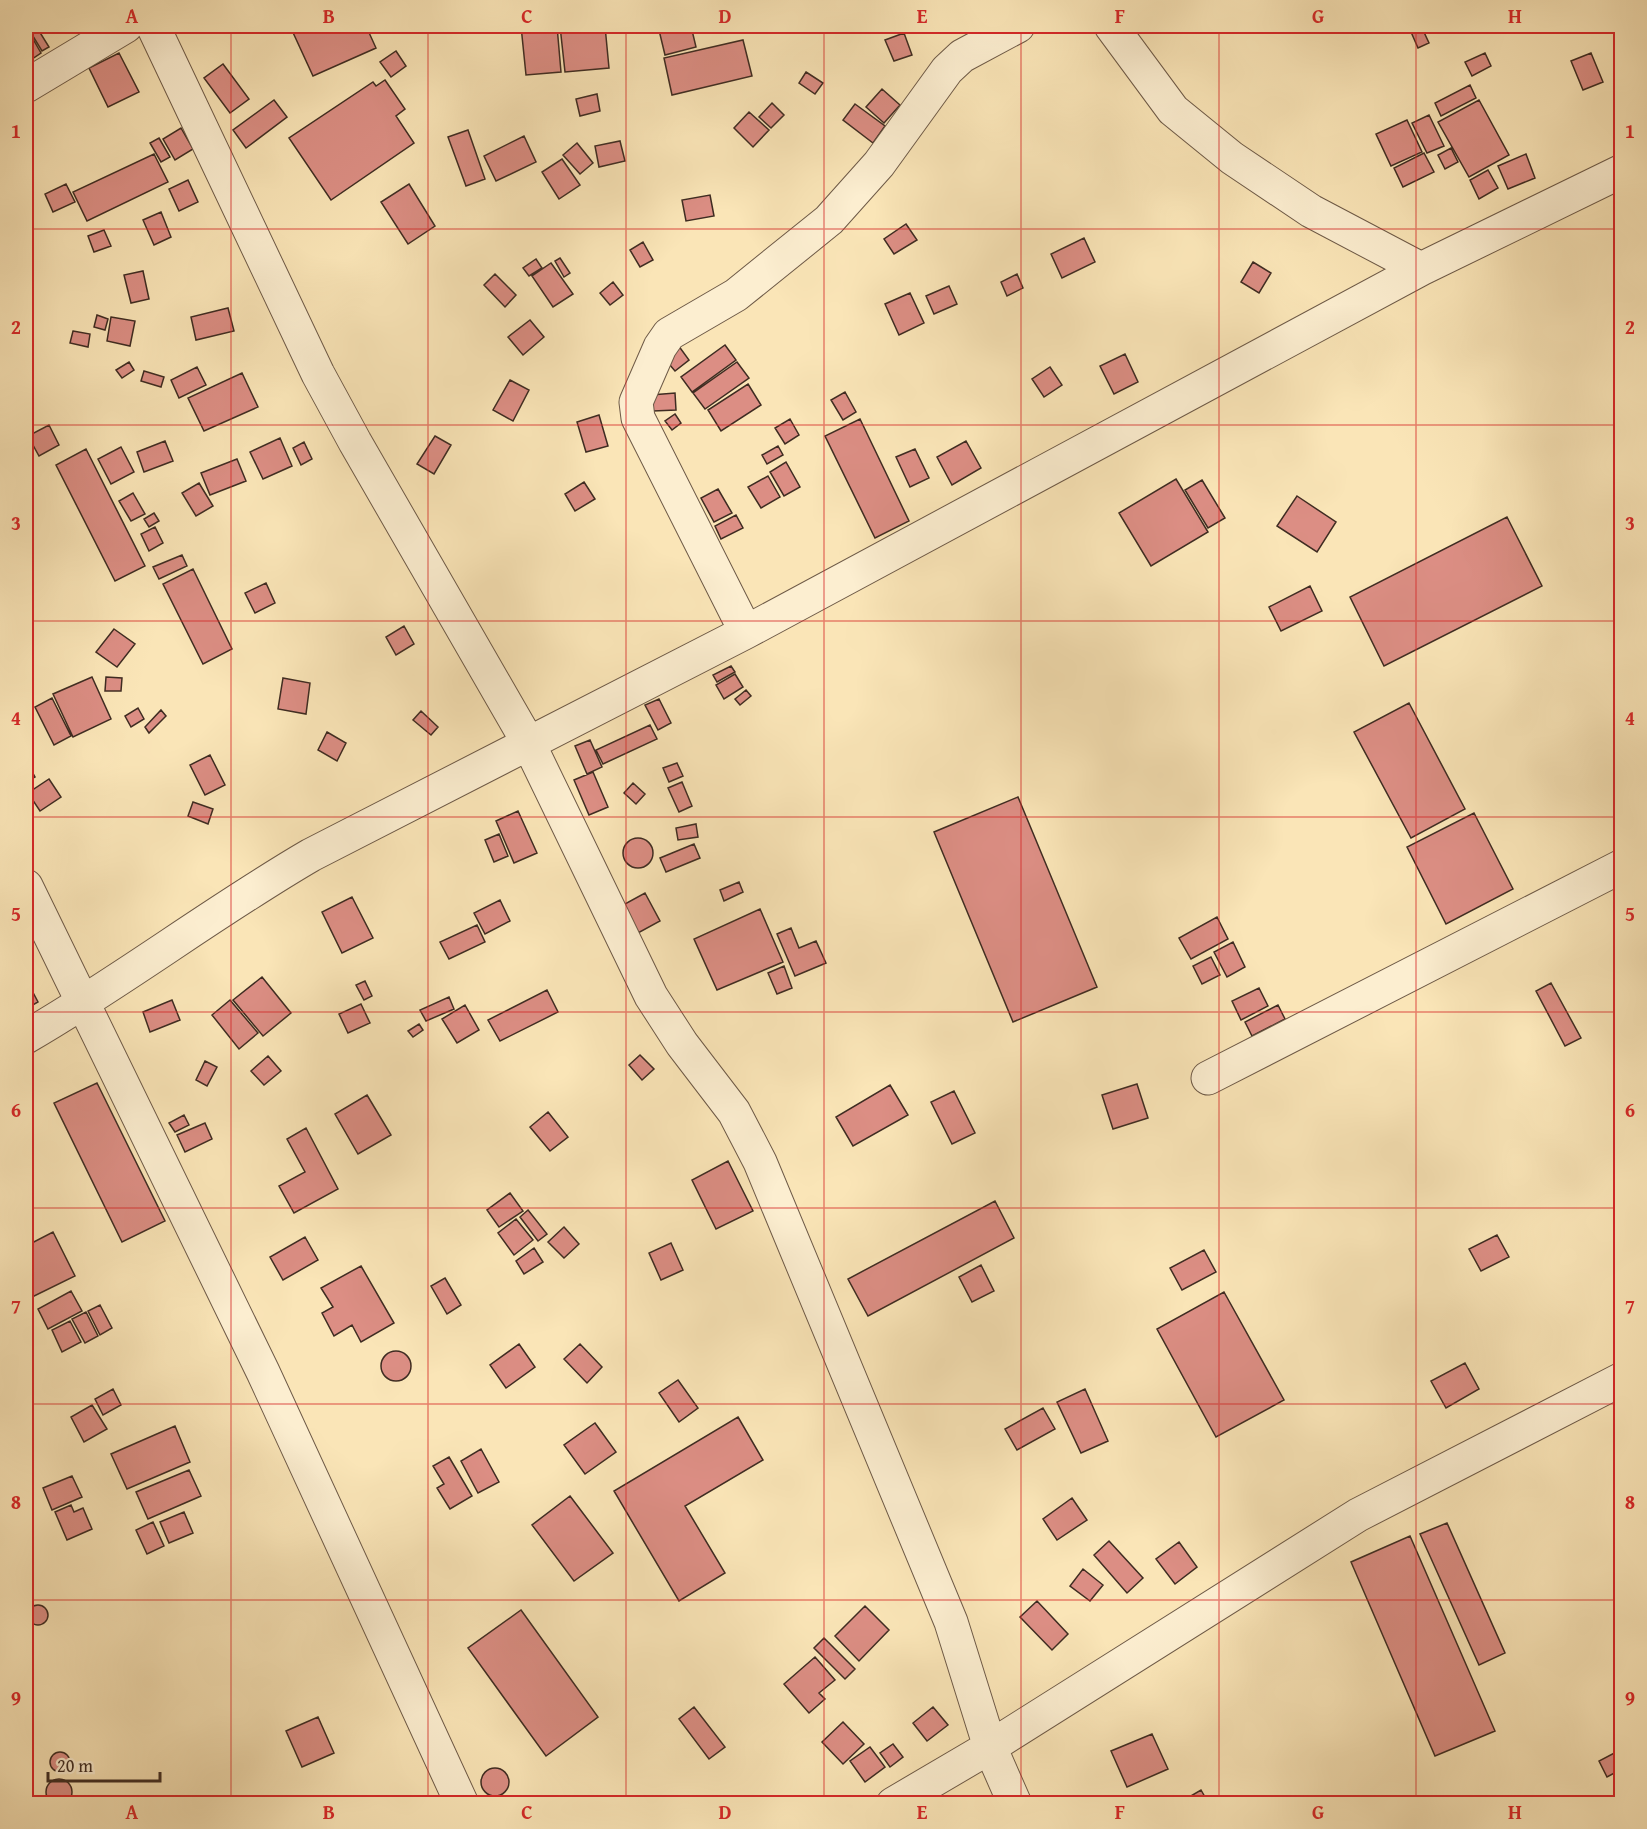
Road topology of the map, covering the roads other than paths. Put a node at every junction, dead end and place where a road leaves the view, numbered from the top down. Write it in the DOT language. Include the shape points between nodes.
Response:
graph roads {
  1 [pos="126,26"];
  2 [pos="153,26"];
  3 [pos="1018,26"];
  4 [pos="1111,26"];
  5 [pos="26,86"];
  6 [pos="1622,171"];
  7 [pos="1421,269"];
  8 [pos="746,632"];
  9 [pos="529,744"];
  10 [pos="1622,866"];
  11 [pos="26,886"];
  12 [pos="83,1004"];
  13 [pos="26,1037"];
  14 [pos="1208,1078"];
  15 [pos="1622,1379"];
  16 [pos="990,1747"];
  17 [pos="462,1803"];
  18 [pos="893,1803"];
  19 [pos="1016,1803"];
  1 -- 5 [label="street"];
  2 -- 9 [label="street" via="318,375"];
  3 -- 8 [label="street" via="962,56 947,70 879,164 829,220 736,294 669,334 660,347 636,402 638,418"];
  4 -- 7 [label="street" via="1173,110 1232,158 1311,211"];
  6 -- 7 [label="street"];
  7 -- 8 [label="street"];
  8 -- 9 [label="street"];
  9 -- 12 [label="street" via="262,883"];
  9 -- 16 [label="street" via="651,996 734,1112 760,1162 951,1622"];
  10 -- 14 [label="street"];
  11 -- 12 [label="street"];
  12 -- 13 [label="street"];
  12 -- 17 [label="street" via="264,1372"];
  15 -- 16 [label="street" via="1358,1515"];
  16 -- 18 [label="street"];
  16 -- 19 [label="street"];
}
